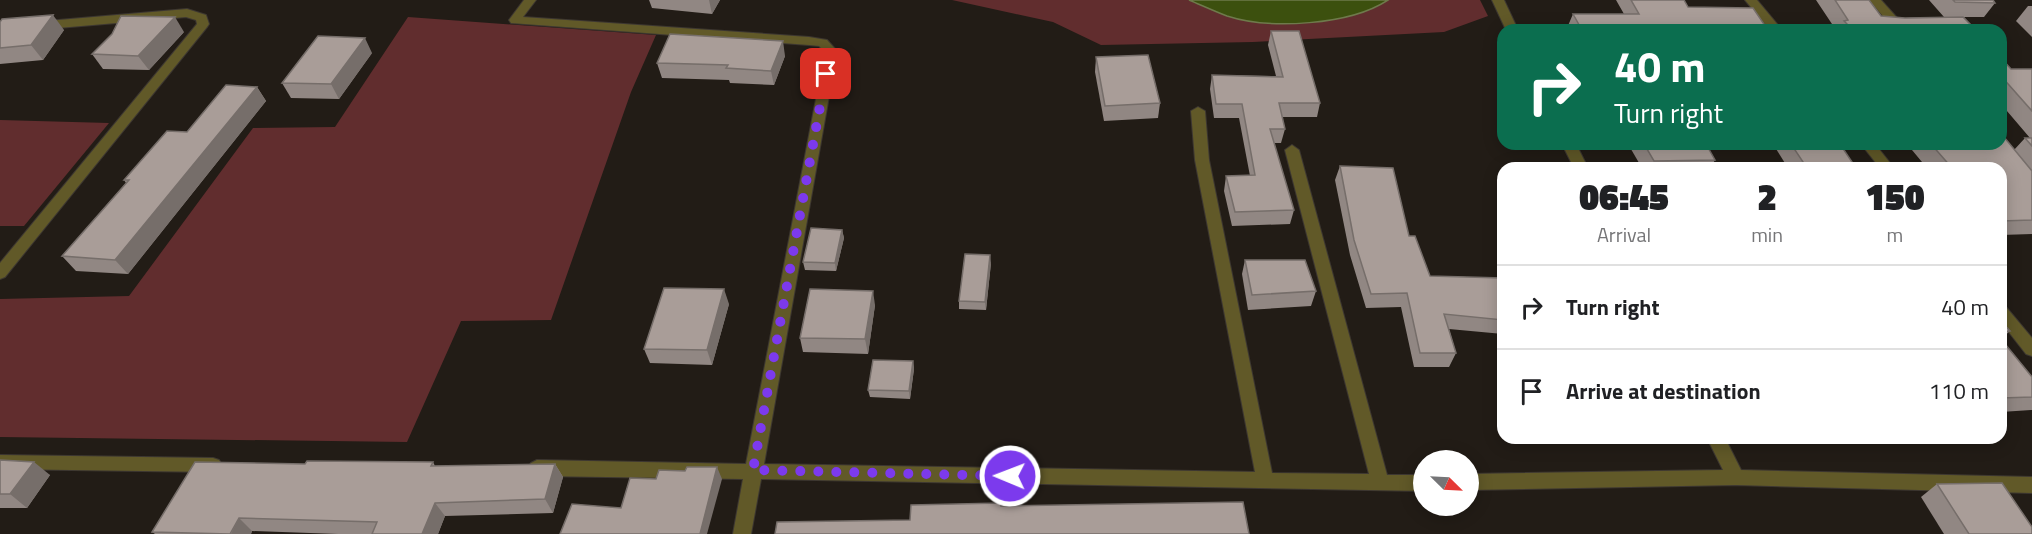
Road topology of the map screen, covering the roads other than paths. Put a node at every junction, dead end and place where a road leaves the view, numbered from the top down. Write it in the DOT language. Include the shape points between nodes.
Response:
graph roads {
  1 [pos="530,0"];
  2 [pos="1497,0"];
  3 [pos="1751,0"];
  4 [pos="1875,0"];
  5 [pos="1509,24"];
  6 [pos="1771,24"];
  7 [pos="1897,24"];
  8 [pos="0,30"];
  9 [pos="1198,111"];
  10 [pos="1292,150"];
  11 [pos="1873,150"];
  12 [pos="1882,162"];
  13 [pos="0,273"];
  14 [pos="2007,319"];
  15 [pos="2032,350"];
  16 [pos="1719,444"];
  17 [pos="0,462"];
  18 [pos="225,465"];
  19 [pos="519,468"];
  20 [pos="753,470"];
  21 [pos="1736,477"];
  22 [pos="1265,481"];
  23 [pos="1479,482"];
  24 [pos="1380,483"];
  25 [pos="1413,483"];
  26 [pos="2032,485"];
  27 [pos="742,534"];
  1 -- 20 [label="street" via="515,20 809,41 823,44 831,51"];
  2 -- 5 [label="street"];
  3 -- 6 [label="street"];
  4 -- 7 [label="street"];
  8 -- 13 [label="street" via="187,13 202,18 203,24"];
  9 -- 22 [label="street" via="1202,160"];
  10 -- 24 [label="street"];
  11 -- 12 [label="street"];
  14 -- 15 [label="street"];
  16 -- 21 [label="street"];
  17 -- 18 [label="street"];
  19 -- 20 [label="street"];
  20 -- 22 [label="street"];
  20 -- 27 [label="street"];
  21 -- 23 [label="street"];
  21 -- 26 [label="street"];
  22 -- 24 [label="street"];
  24 -- 25 [label="street"];
}
